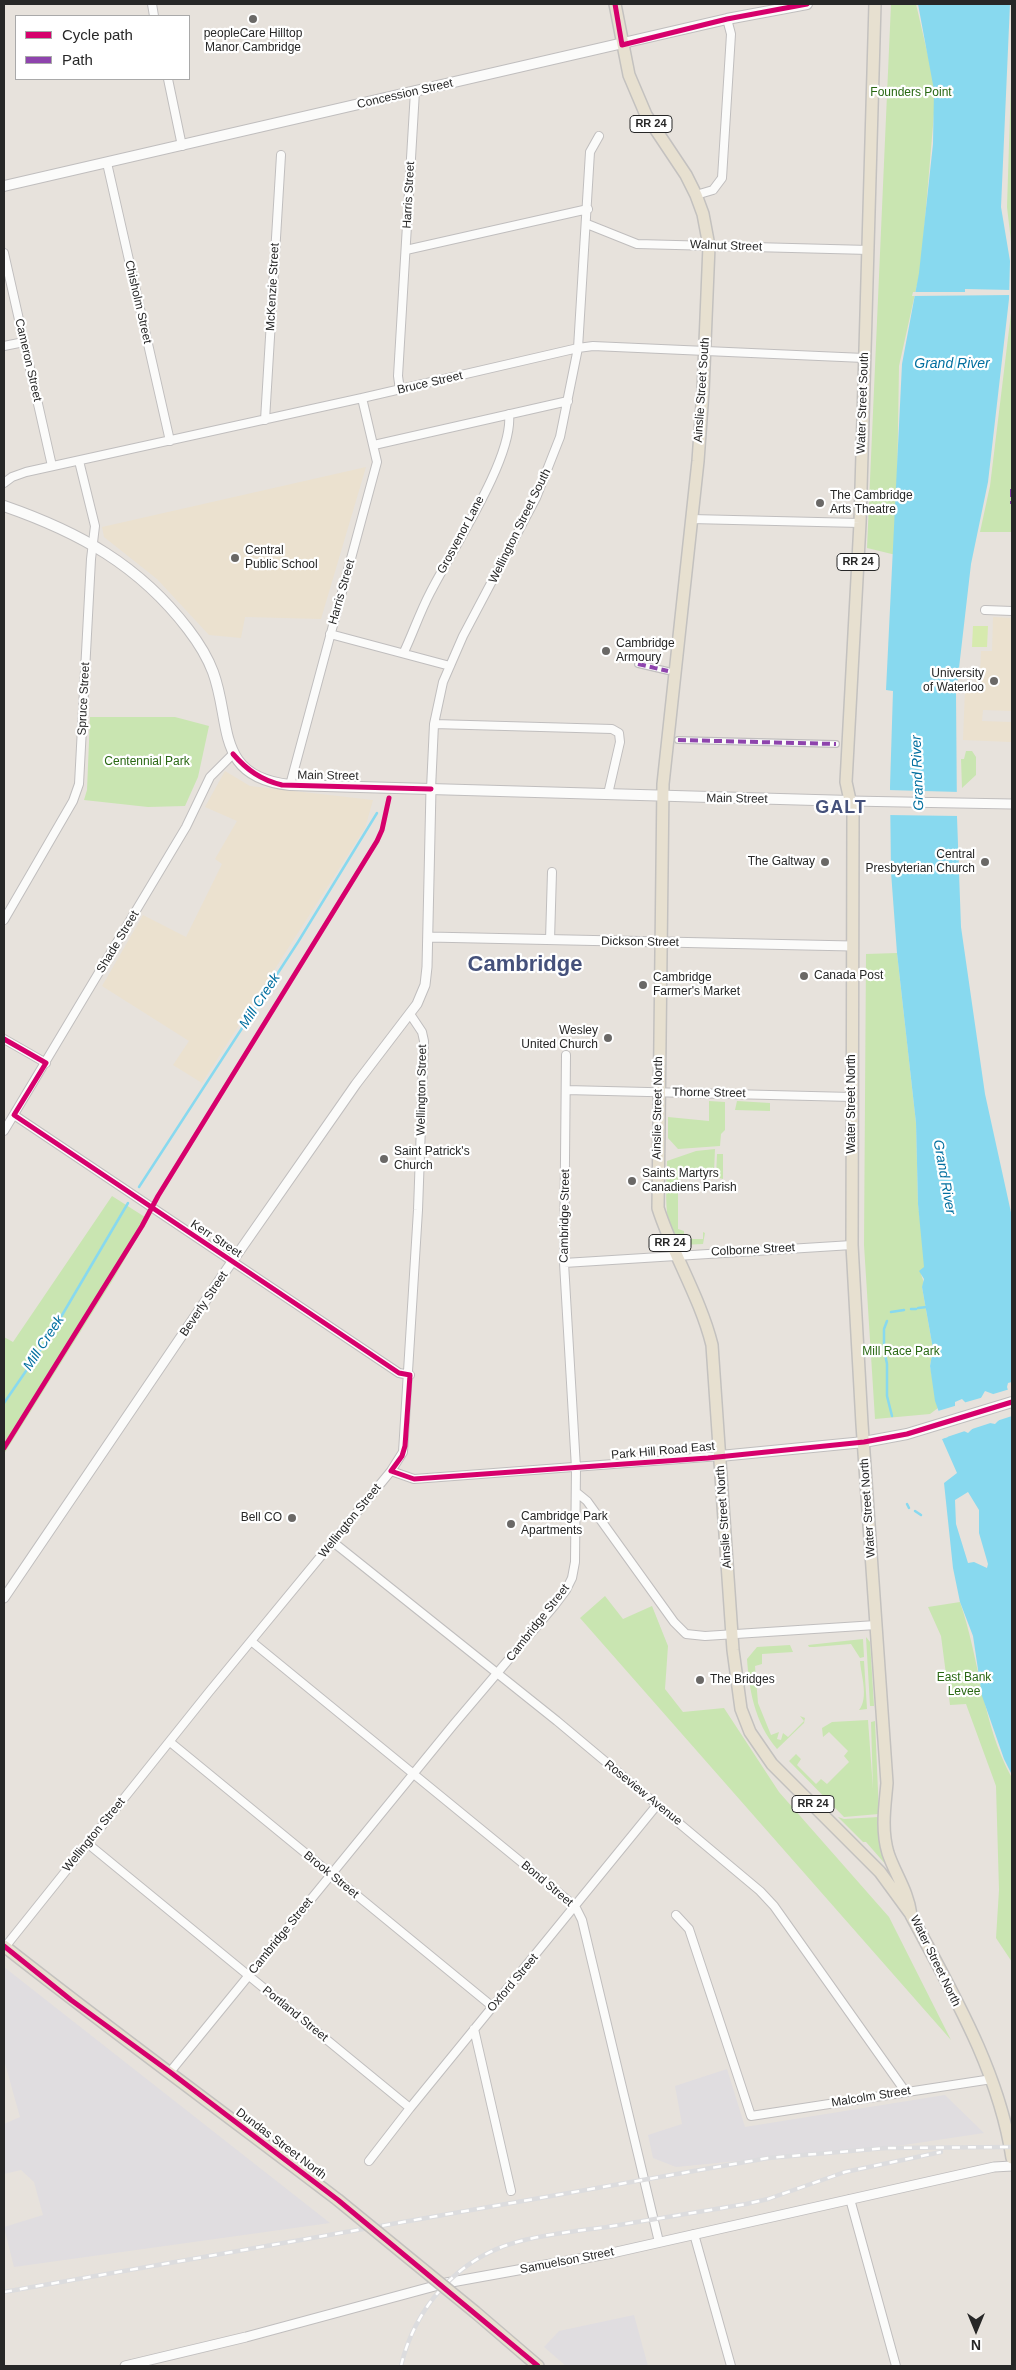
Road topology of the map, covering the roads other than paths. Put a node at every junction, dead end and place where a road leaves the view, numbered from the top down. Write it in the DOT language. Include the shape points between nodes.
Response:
graph roads {
  1 [pos="614,4"];
  2 [pos="807,4"];
  3 [pos="876,4"];
  4 [pos="727,19"];
  5 [pos="622,45"];
  6 [pos="168,80"];
  7 [pos="415,91"];
  8 [pos="599,136"];
  9 [pos="182,146"];
  10 [pos="281,155"];
  11 [pos="108,163"];
  12 [pos="4,186"];
  13 [pos="696,195"];
  14 [pos="588,209"];
  15 [pos="587,224"];
  16 [pos="709,246"];
  17 [pos="406,250"];
  18 [pos="869,250"];
  19 [pos="4,253"];
  20 [pos="24,342"];
  21 [pos="4,346"];
  22 [pos="578,348"];
  23 [pos="705,350"];
  24 [pos="864,358"];
  25 [pos="400,390"];
  26 [pos="362,398"];
  27 [pos="568,401"];
  28 [pos="509,414"];
  29 [pos="265,420"];
  30 [pos="170,440"];
  31 [pos="374,445"];
  32 [pos="79,461"];
  33 [pos="52,466"];
  34 [pos="4,484"];
  35 [pos="4,506"];
  36 [pos="691,519"];
  37 [pos="860,523"];
  38 [pos="93,544"];
  39 [pos="985,610"];
  40 [pos="1012,610"];
  41 [pos="330,634"];
  42 [pos="404,652"];
  43 [pos="638,664"];
  44 [pos="450,666"];
  45 [pos="668,671"];
  46 [pos="434,724"];
  47 [pos="678,740"];
  48 [pos="836,744"];
  49 [pos="234,754"];
  50 [pos="290,785"];
  51 [pos="432,789"];
  52 [pos="608,794"];
  53 [pos="664,796"];
  54 [pos="850,801"];
  55 [pos="1012,804"];
  56 [pos="552,872"];
  57 [pos="4,920"];
  58 [pos="428,937"];
  59 [pos="550,940"];
  60 [pos="661,942"];
  61 [pos="852,946"];
  62 [pos="410,1014"];
  63 [pos="4,1039"];
  64 [pos="566,1055"];
  65 [pos="46,1063"];
  66 [pos="566,1090"];
  67 [pos="659,1092"];
  68 [pos="852,1096"];
  69 [pos="14,1115"];
  70 [pos="4,1131"];
  71 [pos="852,1245"];
  72 [pos="675,1255"];
  73 [pos="233,1262"];
  74 [pos="564,1263"];
  75 [pos="410,1375"];
  76 [pos="1012,1402"];
  77 [pos="864,1442"];
  78 [pos="720,1456"];
  79 [pos="576,1468"];
  80 [pos="391,1471"];
  81 [pos="576,1492"];
  82 [pos="333,1542"];
  83 [pos="4,1598"];
  84 [pos="876,1625"];
  85 [pos="731,1633"];
  86 [pos="251,1641"];
  87 [pos="497,1674"];
  88 [pos="170,1742"];
  89 [pos="413,1774"];
  90 [pos="657,1805"];
  91 [pos="87,1843"];
  92 [pos="330,1875"];
  93 [pos="575,1906"];
  94 [pos="911,1914"];
  95 [pos="676,1915"];
  96 [pos="5,1946"];
  97 [pos="248,1975"];
  98 [pos="493,2007"];
  99 [pos="474,2030"];
  100 [pos="170,2072"];
  101 [pos="992,2079"];
  102 [pos="906,2091"];
  103 [pos="410,2108"];
  104 [pos="1012,2158"];
  105 [pos="369,2161"];
  106 [pos="1012,2166"];
  107 [pos="512,2191"];
  108 [pos="850,2199"];
  109 [pos="694,2234"];
  110 [pos="659,2242"];
  111 [pos="125,2366"];
  112 [pos="538,2366"];
  113 [pos="731,2366"];
  114 [pos="896,2366"];
  1 -- 5 [label="main road, Ainslie Street South / RR 24"];
  2 -- 4 [label="main road, Concession Street"];
  3 -- 18 [label="main road, Water Street South / RR 24"];
  4 -- 5 [label="main road, Concession Street"];
  4 -- 13 [label="street" via="731,34 722,178 713,190"];
  5 -- 7 [label="main road, Concession Street"];
  5 -- 13 [label="main road, Ainslie Street South / RR 24" via="646,115"];
  6 -- 9 [label="street"];
  7 -- 9 [label="main road, Concession Street"];
  7 -- 17 [label="street, Harris Street"];
  8 -- 14 [label="street, Wellington Street South" via="590,152"];
  9 -- 11 [label="main road, Concession Street"];
  10 -- 29 [label="street, McKenzie Street"];
  11 -- 12 [label="main road, Concession Street"];
  11 -- 30 [label="street, Chisholm Street"];
  13 -- 16 [label="main road, Ainslie Street South / RR 24"];
  14 -- 15 [label="street, Wellington Street South"];
  14 -- 17 [label="street"];
  15 -- 16 [label="street, Walnut Street" via="637,244"];
  15 -- 22 [label="street, Wellington Street South"];
  16 -- 18 [label="street, Walnut Street"];
  16 -- 23 [label="main road, Ainslie Street South / RR 24"];
  17 -- 25 [label="street, Harris Street" via="398,376"];
  18 -- 24 [label="main road, Water Street South / RR 24"];
  19 -- 20 [label="street, Cameron Street"];
  20 -- 21 [label="street"];
  20 -- 33 [label="street, Cameron Street"];
  22 -- 23 [label="street, Bruce Street"];
  22 -- 25 [label="street, Bruce Street"];
  22 -- 27 [label="street, Wellington Street South"];
  23 -- 24 [label="street, Bruce Street"];
  23 -- 36 [label="main road, Ainslie Street South / RR 24"];
  24 -- 37 [label="main road, Water Street South / RR 24"];
  25 -- 26 [label="street, Bruce Street"];
  26 -- 29 [label="street, Bruce Street"];
  26 -- 31 [label="street, Harris Street"];
  27 -- 28 [label="street"];
  27 -- 44 [label="street, Wellington Street South" via="560,437 536,498"];
  28 -- 31 [label="street"];
  28 -- 42 [label="street, Grosvenor Lane" via="510,424 503,452 429,594"];
  29 -- 30 [label="street, Bruce Street"];
  30 -- 32 [label="street, Bruce Street"];
  31 -- 41 [label="street, Harris Street" via="376,468"];
  32 -- 33 [label="street, Bruce Street"];
  32 -- 38 [label="street, Spruce Street" via="95,526"];
  33 -- 34 [label="street, Bruce Street" via="17,474"];
  35 -- 38 [label="main road, Main Street"];
  36 -- 37 [label="street"];
  36 -- 53 [label="main road, Ainslie Street South / RR 24"];
  37 -- 54 [label="main road, Water Street South / RR 24" via="846,782"];
  38 -- 49 [label="main road, Main Street" via="149,586 200,646 213,672 226,737"];
  38 -- 57 [label="street, Spruce Street" via="79,784 73,801"];
  39 -- 40 [label="street"];
  41 -- 42 [label="street"];
  41 -- 50 [label="street, Harris Street"];
  42 -- 44 [label="street"];
  43 -- 45 [label="street"];
  44 -- 46 [label="street, Wellington Street South" via="439,695"];
  46 -- 51 [label="street, Wellington Street South"];
  46 -- 52 [label="street" via="612,729 618,733 620,742"];
  47 -- 48 [label="street"];
  49 -- 50 [label="main road, Main Street" via="262,778"];
  49 -- 65 [label="street, Shade Street" via="210,777 186,827"];
  50 -- 51 [label="main road, Main Street"];
  51 -- 52 [label="main road, Main Street"];
  51 -- 58 [label="street"];
  52 -- 53 [label="main road, Main Street"];
  53 -- 54 [label="main road, Main Street"];
  53 -- 60 [label="main road, Ainslie Street North / RR 24"];
  54 -- 55 [label="street, Main Street"];
  54 -- 61 [label="main road, Water Street North / RR 24" via="853,814"];
  56 -- 59 [label="street"];
  58 -- 59 [label="street, Dickson Street"];
  58 -- 62 [label="street" via="425,985"];
  59 -- 60 [label="street, Dickson Street"];
  60 -- 61 [label="street, Dickson Street"];
  60 -- 67 [label="main road, Ainslie Street North / RR 24"];
  61 -- 68 [label="main road, Water Street North / RR 24"];
  62 -- 73 [label="street, Beverly Street" via="356,1084"];
  62 -- 75 [label="street, Wellington Street" via="424,1041"];
  63 -- 65 [label="street"];
  64 -- 66 [label="street, Cambridge Street"];
  65 -- 69 [label="street, Shade Street"];
  66 -- 67 [label="street, Thorne Street"];
  66 -- 74 [label="street, Cambridge Street"];
  67 -- 68 [label="street, Thorne Street"];
  67 -- 72 [label="main road, Ainslie Street North / RR 24" via="658,1208"];
  68 -- 71 [label="main road, Water Street North / RR 24"];
  69 -- 70 [label="street, Shade Street"];
  69 -- 73 [label="street, Kerr Street"];
  71 -- 72 [label="street, Colborne Street"];
  71 -- 77 [label="main road, Water Street North / RR 24"];
  72 -- 74 [label="street, Colborne Street"];
  72 -- 78 [label="main road, Ainslie Street North / RR 24" via="692,1289 712,1345"];
  73 -- 75 [label="street, Kerr Street" via="398,1373"];
  73 -- 83 [label="street, Beverly Street"];
  74 -- 79 [label="street, Cambridge Street"];
  75 -- 80 [label="street, Wellington Street" via="405,1446"];
  76 -- 77 [label="main road, Park Hill Road East" via="907,1434"];
  77 -- 78 [label="main road, Park Hill Road East"];
  77 -- 84 [label="main road, Water Street North / RR 24"];
  78 -- 79 [label="street, Park Hill Road East"];
  78 -- 85 [label="main road, Ainslie Street North / RR 24"];
  79 -- 80 [label="street, Park Hill Road East" via="414,1479"];
  79 -- 81 [label="street, Cambridge Street"];
  80 -- 82 [label="street, Wellington Street"];
  81 -- 85 [label="street" via="587,1501 686,1634"];
  81 -- 87 [label="street, Cambridge Street" via="572,1578 554,1606"];
  82 -- 86 [label="street, Wellington Street"];
  82 -- 87 [label="street, Roseview Avenue"];
  84 -- 85 [label="street"];
  84 -- 94 [label="main road, Water Street North / RR 24" via="887,1783 884,1826 888,1851 909,1897"];
  85 -- 94 [label="main road, Ainslie Street North / RR 24" via="741,1709 760,1749 880,1872"];
  86 -- 88 [label="street, Wellington Street"];
  86 -- 89 [label="street, Bond Street"];
  87 -- 89 [label="street, Cambridge Street"];
  87 -- 90 [label="street, Roseview Avenue"];
  88 -- 91 [label="street, Wellington Street"];
  88 -- 92 [label="street, Brook Street"];
  89 -- 92 [label="street, Cambridge Street"];
  89 -- 93 [label="street, Bond Street"];
  90 -- 93 [label="street, Oxford Street"];
  90 -- 102 [label="street, Roseview Avenue" via="751,1882 769,1901"];
  91 -- 96 [label="street, Wellington Street"];
  91 -- 97 [label="street, Portland Street"];
  92 -- 97 [label="street, Cambridge Street"];
  92 -- 98 [label="street, Brook Street"];
  93 -- 98 [label="street, Oxford Street"];
  93 -- 110 [label="street, Bond Street" via="582,1920"];
  94 -- 101 [label="main road, Water Street North / RR 24"];
  95 -- 102 [label="street, Malcolm Street" via="689,1929 751,2116"];
  96 -- 100 [label="main road, Dundas Street North" via="71,2000"];
  97 -- 100 [label="street, Cambridge Street"];
  97 -- 103 [label="street, Portland Street"];
  98 -- 99 [label="street, Oxford Street"];
  99 -- 103 [label="street, Oxford Street"];
  99 -- 107 [label="street"];
  100 -- 112 [label="main road, Dundas Street North, bridge" via="338,2200"];
  101 -- 102 [label="street, Malcolm Street"];
  101 -- 104 [label="main road, Water Street North / RR 24" via="1007,2127"];
  103 -- 105 [label="street, Oxford Street"];
  106 -- 108 [label="street, Samuelson Street" via="994,2167"];
  108 -- 109 [label="street, Samuelson Street"];
  108 -- 114 [label="street"];
  109 -- 110 [label="street, Samuelson Street"];
  109 -- 113 [label="street"];
  110 -- 111 [label="street, Samuelson Street" via="446,2283"];
}
